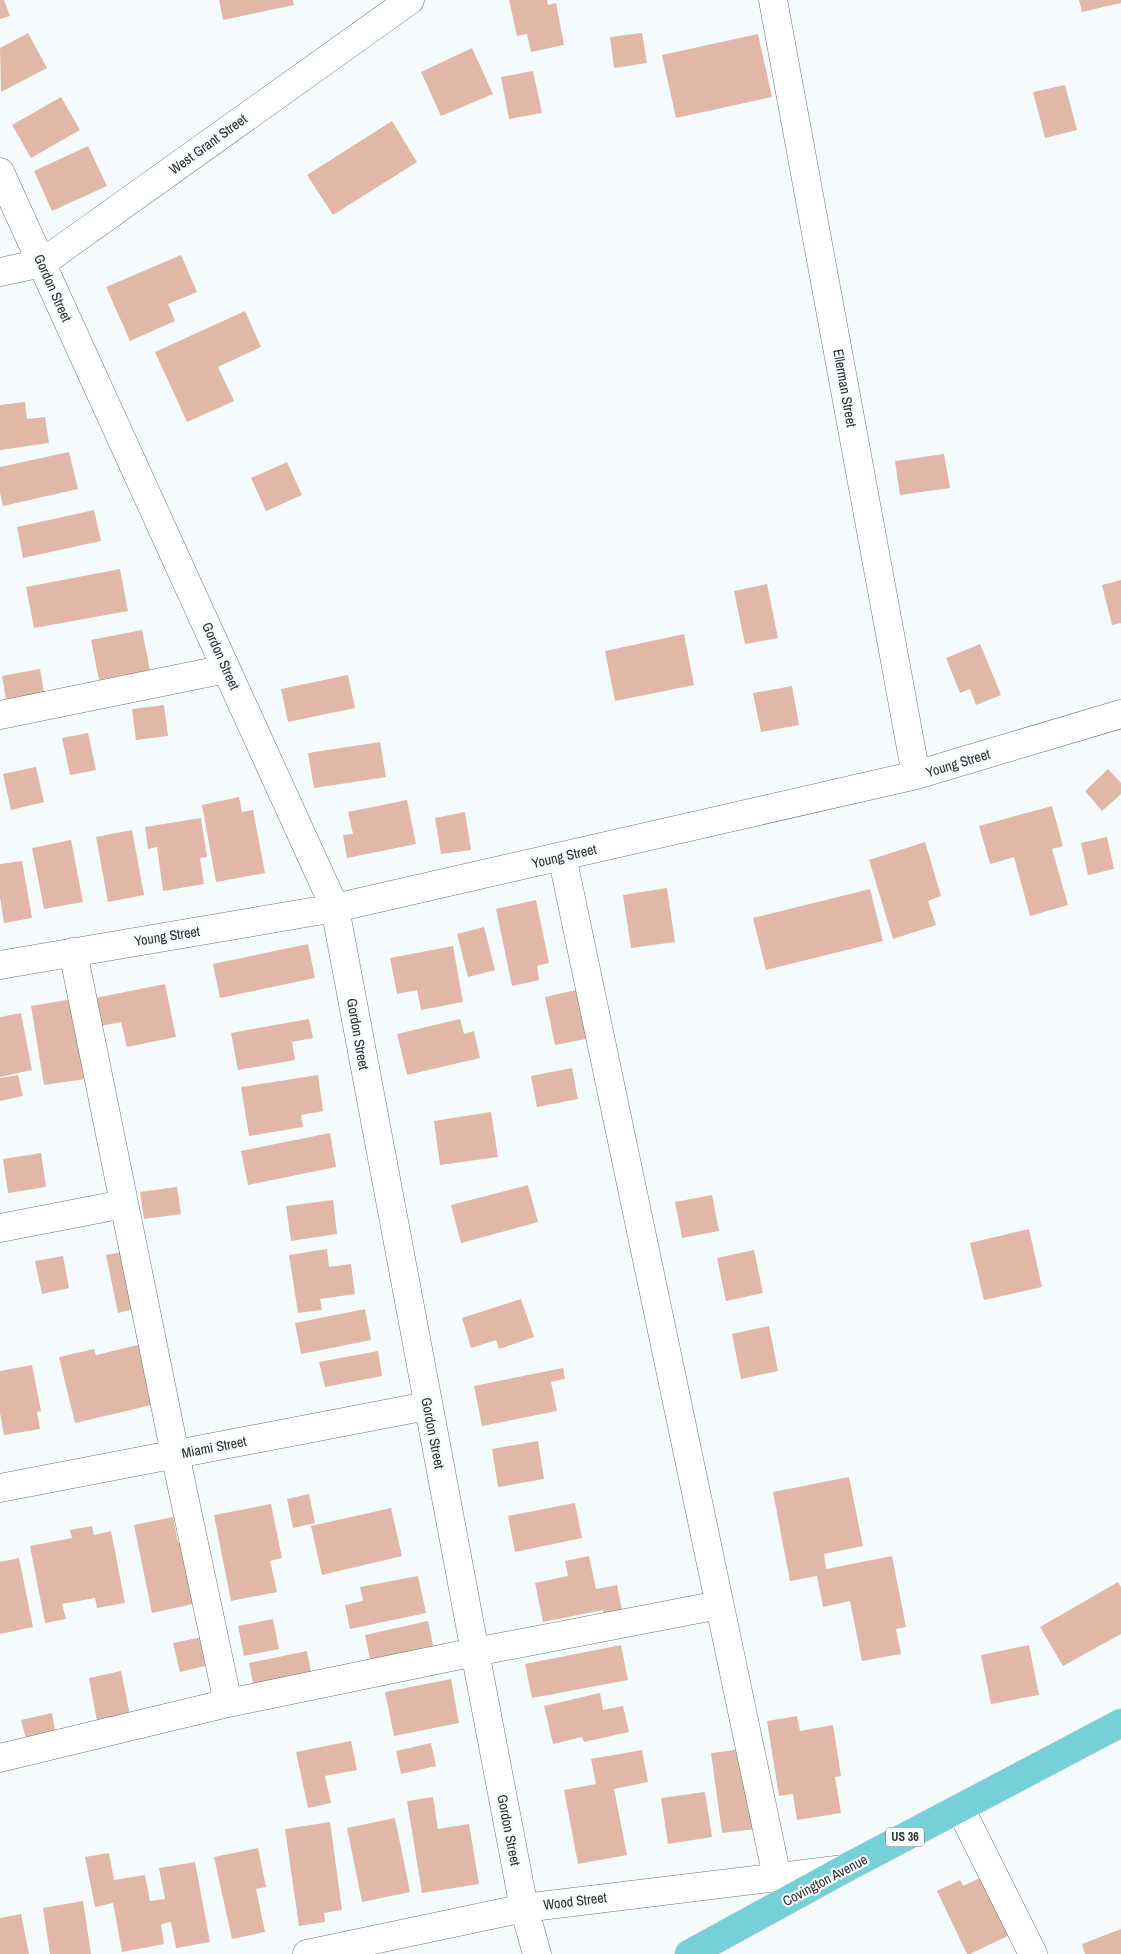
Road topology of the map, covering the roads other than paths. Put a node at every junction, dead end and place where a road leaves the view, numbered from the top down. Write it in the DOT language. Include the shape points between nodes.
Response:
graph roads {
  1 [pos="410,0"];
  2 [pos="774,0"];
  3 [pos="0,172"];
  4 [pos="42,263"];
  5 [pos="0,272"];
  6 [pos="226,669"];
  7 [pos="1121,714"];
  8 [pos="0,715"];
  9 [pos="916,775"];
  10 [pos="562,856"];
  11 [pos="335,908"];
  12 [pos="73,952"];
  13 [pos="0,966"];
  14 [pos="124,1204"];
  15 [pos="0,1228"];
  16 [pos="427,1406"];
  17 [pos="175,1454"];
  18 [pos="0,1488"];
  19 [pos="719,1605"];
  20 [pos="475,1652"];
  21 [pos="228,1703"];
  22 [pos="1121,1723"];
  23 [pos="0,1758"];
  24 [pos="960,1808"];
  25 [pos="846,1868"];
  26 [pos="777,1877"];
  27 [pos="524,1908"];
  28 [pos="307,1954"];
  29 [pos="537,1954"];
  30 [pos="689,1954"];
  31 [pos="1033,1954"];
  1 -- 4 [label="street, West Grant Street"];
  2 -- 9 [label="street, Ellerman Street"];
  3 -- 4 [label="street, Gordon Street"];
  4 -- 5 [label="street, West Grant Street"];
  4 -- 6 [label="street, Gordon Street"];
  6 -- 8 [label="street"];
  6 -- 11 [label="street, Gordon Street"];
  7 -- 9 [label="street, Young Street"];
  9 -- 10 [label="street, Young Street"];
  10 -- 11 [label="street, Young Street"];
  10 -- 19 [label="street"];
  11 -- 12 [label="street, Young Street"];
  11 -- 16 [label="street, Gordon Street"];
  12 -- 13 [label="street, Young Street"];
  12 -- 14 [label="street"];
  14 -- 15 [label="street"];
  14 -- 17 [label="street"];
  16 -- 17 [label="street, Miami Street"];
  16 -- 20 [label="street, Gordon Street"];
  17 -- 18 [label="street, Miami Street"];
  17 -- 21 [label="street"];
  19 -- 20 [label="street"];
  19 -- 26 [label="street"];
  20 -- 21 [label="street"];
  20 -- 27 [label="street, Gordon Street"];
  21 -- 23 [label="street"];
  22 -- 24 [label="main road, Covington Avenue / US 36"];
  24 -- 25 [label="main road, Covington Avenue / US 36"];
  24 -- 31 [label="street"];
  25 -- 26 [label="street, Wood Street"];
  25 -- 30 [label="main road, Covington Avenue / US 36"];
  26 -- 27 [label="street, Wood Street"];
  27 -- 28 [label="street, Wood Street"];
  27 -- 29 [label="street, Gordon Street"];
}
